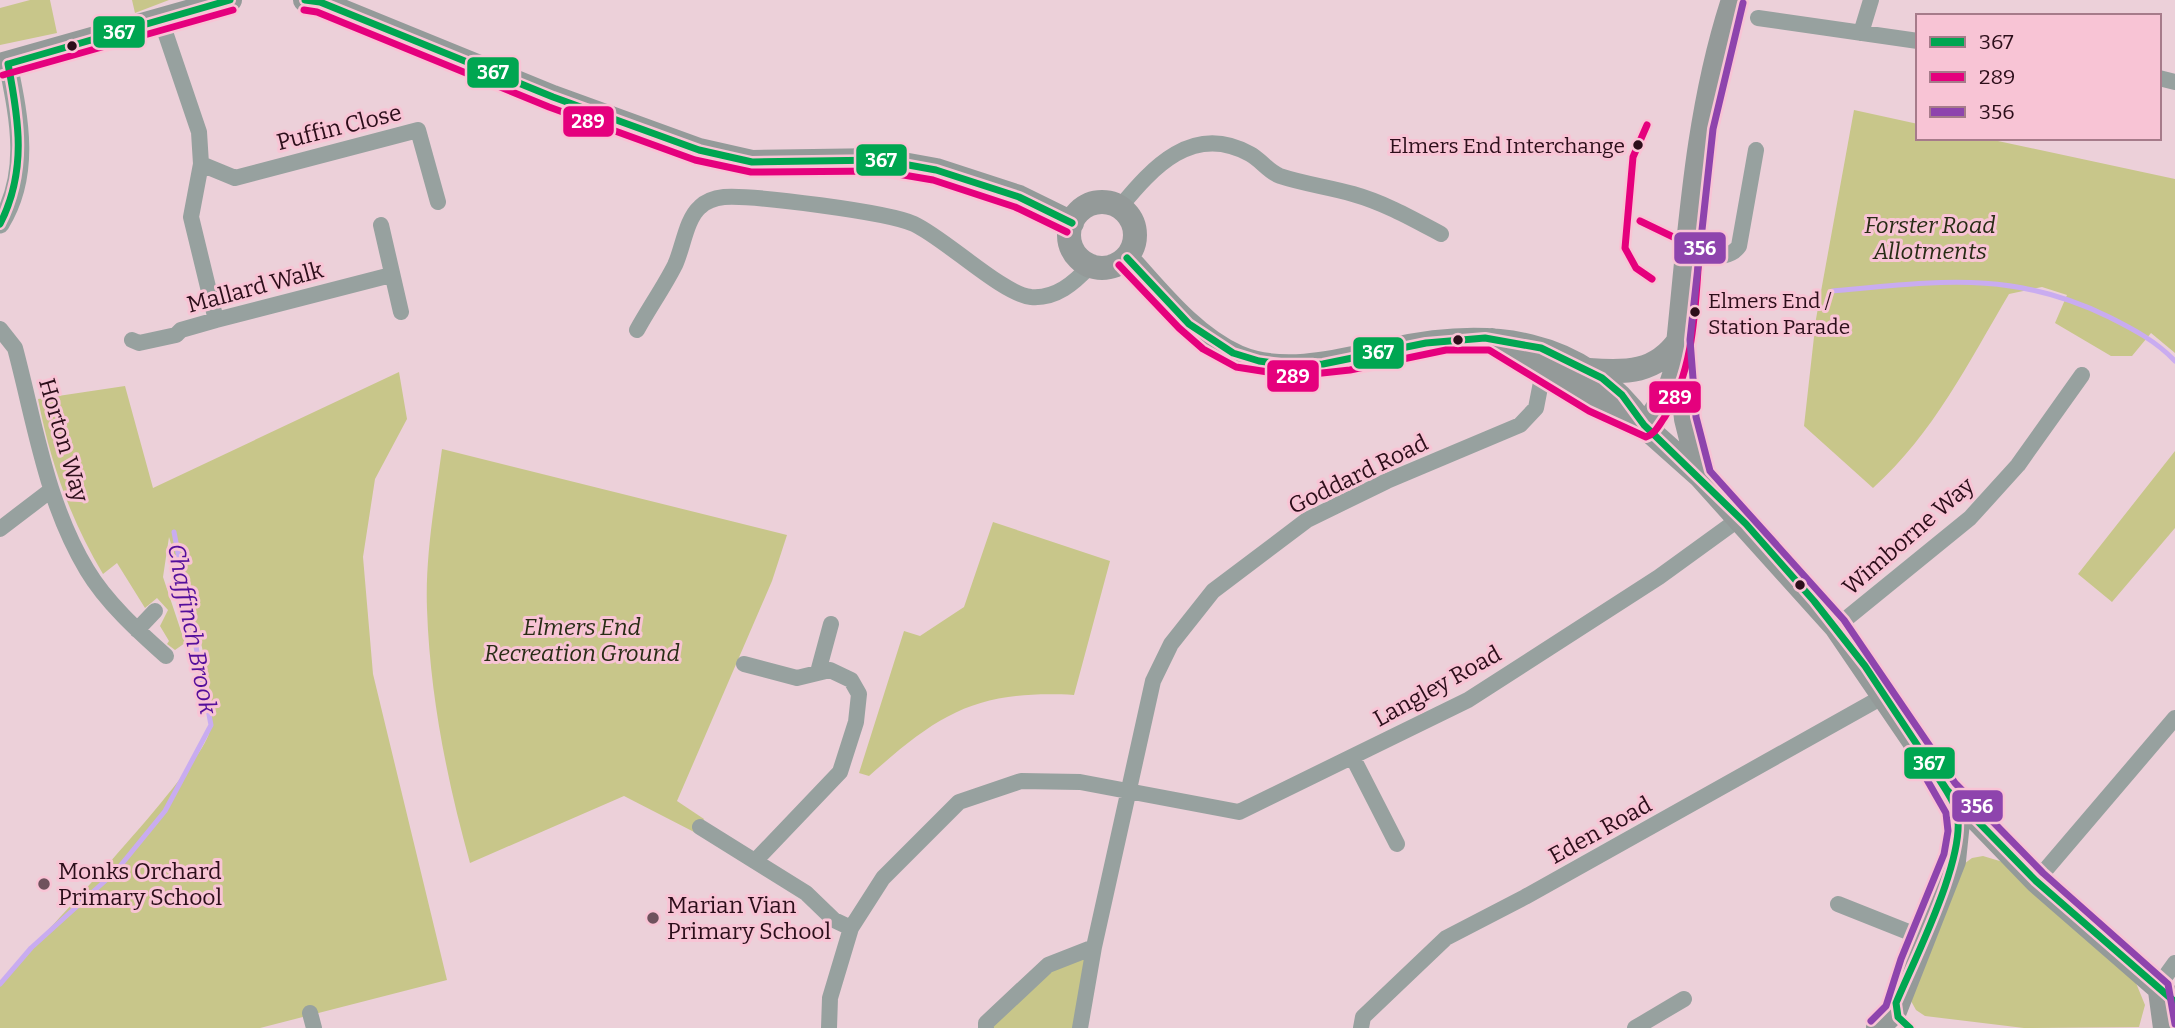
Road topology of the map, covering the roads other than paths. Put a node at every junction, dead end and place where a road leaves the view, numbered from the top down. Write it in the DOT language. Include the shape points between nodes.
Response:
graph roads {
  1 [pos="230,0"];
  2 [pos="305,0"];
  3 [pos="1733,0"];
  4 [pos="1871,0"];
  5 [pos="1758,18"];
  6 [pos="161,20"];
  7 [pos="1861,33"];
  8 [pos="1916,41"];
  9 [pos="4,65"];
  10 [pos="1756,150"];
  11 [pos="201,164"];
  12 [pos="438,202"];
  13 [pos="1120,207"];
  14 [pos="1072,223"];
  15 [pos="0,224"];
  16 [pos="381,225"];
  17 [pos="1441,234"];
  18 [pos="1689,256"];
  19 [pos="1127,258"];
  20 [pos="1090,266"];
  21 [pos="391,275"];
  22 [pos="401,312"];
  23 [pos="216,320"];
  24 [pos="0,329"];
  25 [pos="637,330"];
  26 [pos="132,340"];
  27 [pos="1492,340"];
  28 [pos="1679,340"];
  29 [pos="1588,370"];
  30 [pos="1543,372"];
  31 [pos="2082,375"];
  32 [pos="1645,427"];
  33 [pos="1700,475"];
  34 [pos="51,490"];
  35 [pos="1739,519"];
  36 [pos="0,528"];
  37 [pos="155,611"];
  38 [pos="831,624"];
  39 [pos="1836,627"];
  40 [pos="136,630"];
  41 [pos="166,656"];
  42 [pos="744,664"];
  43 [pos="818,672"];
  44 [pos="1884,696"];
  45 [pos="2175,718"];
  46 [pos="1353,758"];
  47 [pos="1947,790"];
  48 [pos="1129,793"];
  49 [pos="699,827"];
  50 [pos="1397,845"];
  51 [pos="2000,846"];
  52 [pos="756,860"];
  53 [pos="1954,860"];
  54 [pos="2036,881"];
  55 [pos="1838,904"];
  56 [pos="851,928"];
  57 [pos="1922,937"];
  58 [pos="1094,947"];
  59 [pos="2175,963"];
  60 [pos="2164,994"];
  61 [pos="1684,999"];
  62 [pos="1894,1022"];
  63 [pos="1642,1026"];
  64 [pos="829,1028"];
  65 [pos="986,1028"];
  66 [pos="1080,1028"];
  67 [pos="1361,1028"];
  68 [pos="2165,1028"];
  1 -- 6 [label="main road"];
  2 -- 14 [label="main road" via="699,150 752,162 881,160 936,170 1019,197"];
  3 -- 18 [label="main road" via="1714,69"];
  4 -- 7 [label="street"];
  5 -- 7 [label="street"];
  6 -- 9 [label="main road"];
  6 -- 11 [label="street" via="199,132"];
  7 -- 8 [label="street"];
  9 -- 15 [label="street" via="19,119 21,160 13,196"];
  10 -- 18 [label="street" via="1734,254"];
  11 -- 12 [label="street, Puffin Close" via="235,178 418,130"];
  11 -- 23 [label="street" via="191,217"];
  13 -- 14 [label="main road" via="1102,202 1090,205"];
  13 -- 17 [label="street" via="1168,157 1190,147 1222,144 1249,153 1277,175 1386,205"];
  13 -- 19 [label="main road" via="1135,230"];
  14 -- 20 [label="main road" via="1071,246"];
  16 -- 21 [label="street"];
  18 -- 28 [label="main road"];
  19 -- 20 [label="main road" via="1110,268"];
  19 -- 27 [label="main road" via="1186,320 1239,357 1294,366 1445,339"];
  20 -- 25 [label="street" via="1074,283 1046,297 1028,297 911,223 726,197 708,200 697,209 675,265"];
  21 -- 22 [label="street"];
  21 -- 23 [label="street, Mallard Walk"];
  23 -- 26 [label="street, Mallard Walk" via="176,335 139,343"];
  24 -- 34 [label="street, Horton Way" via="15,348"];
  27 -- 29 [label="main road" via="1528,344"];
  27 -- 30 [label="main road"];
  28 -- 29 [label="main road" via="1652,366 1623,373"];
  28 -- 32 [label="main road" via="1669,390"];
  28 -- 33 [label="main road" via="1686,419"];
  29 -- 32 [label="main road" via="1624,397"];
  30 -- 32 [label="main road"];
  30 -- 48 [label="street, Goddard Road" via="1536,408 1520,425 1307,520 1213,591 1171,644 1153,681"];
  31 -- 39 [label="street, Wimborne Way" via="2018,465 1970,518"];
  32 -- 33 [label="main road"];
  33 -- 35 [label="main road"];
  34 -- 36 [label="street"];
  34 -- 40 [label="street, Horton Way" via="87,570"];
  35 -- 39 [label="main road"];
  35 -- 46 [label="street, Langley Road" via="1659,577 1468,699"];
  37 -- 40 [label="street"];
  38 -- 43 [label="street"];
  39 -- 44 [label="main road"];
  40 -- 41 [label="street, Horton Way"];
  42 -- 43 [label="street" via="797,678"];
  43 -- 52 [label="street" via="830,670 851,680 859,694 856,722 840,772"];
  44 -- 47 [label="main road"];
  44 -- 67 [label="street, Eden Road" via="1446,938 1363,1017"];
  45 -- 54 [label="street"];
  46 -- 48 [label="street, Langley Road" via="1239,812"];
  46 -- 50 [label="street"];
  47 -- 51 [label="main road"];
  47 -- 53 [label="main road" via="1958,822"];
  48 -- 56 [label="street, Langley Road" via="1080,782 1021,781 960,802 883,878"];
  48 -- 58 [label="street, Goddard Road"];
  49 -- 52 [label="street"];
  51 -- 53 [label="main road" via="1974,845"];
  51 -- 54 [label="main road"];
  52 -- 56 [label="street"];
  53 -- 57 [label="main road"];
  54 -- 60 [label="main road"];
  55 -- 57 [label="street"];
  56 -- 64 [label="street, Langley Road" via="830,998"];
  57 -- 62 [label="main road"];
  58 -- 65 [label="street" via="1048,965 986,1023"];
  58 -- 66 [label="street, Goddard Road"];
  59 -- 60 [label="street"];
  60 -- 68 [label="main road"];
  61 -- 63 [label="street"];
}
